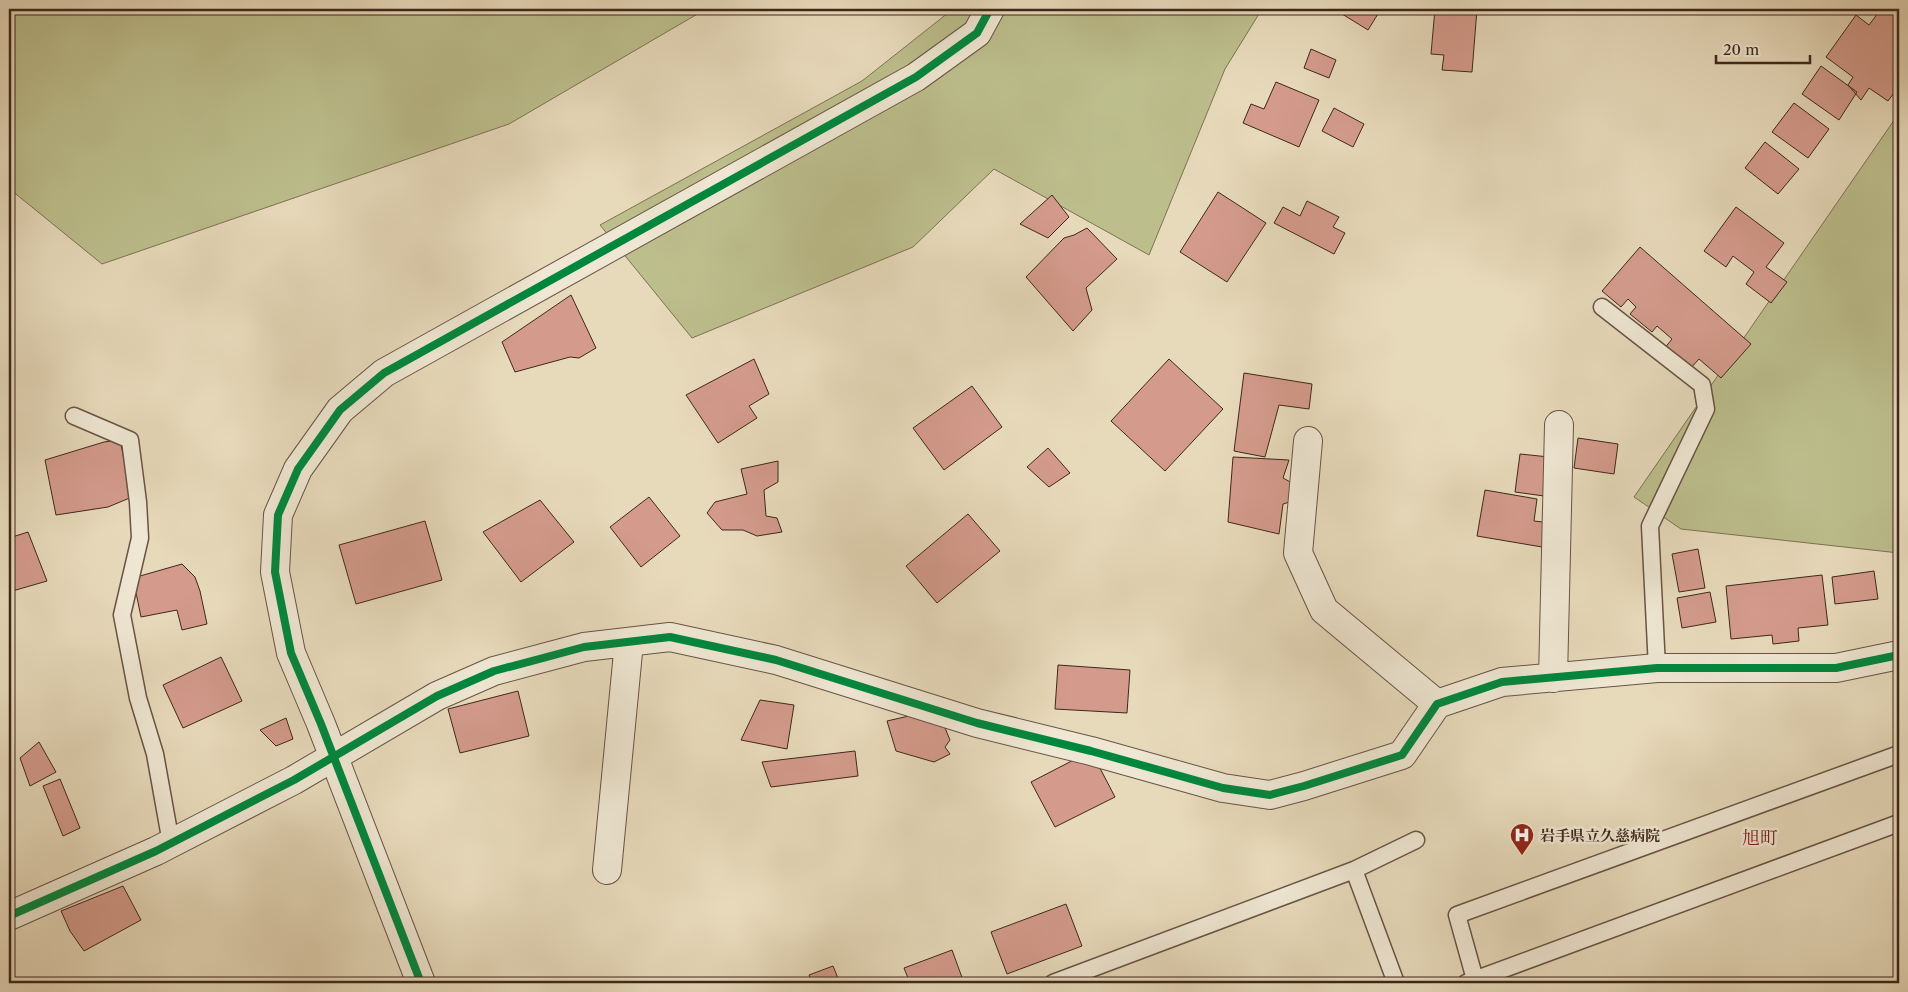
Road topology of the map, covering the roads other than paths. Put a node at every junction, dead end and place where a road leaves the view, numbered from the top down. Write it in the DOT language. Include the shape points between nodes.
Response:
graph roads {
  1 [pos="990,9"];
  2 [pos="1602,307"];
  3 [pos="74,416"];
  4 [pos="1560,425"];
  5 [pos="1308,441"];
  6 [pos="629,642"];
  7 [pos="1899,656"];
  8 [pos="1657,668"];
  9 [pos="1553,678"];
  10 [pos="1437,704"];
  11 [pos="1899,754"];
  12 [pos="332,756"];
  13 [pos="1899,823"];
  14 [pos="1416,840"];
  15 [pos="171,843"];
  16 [pos="607,870"];
  17 [pos="1354,870"];
  18 [pos="9,916"];
  19 [pos="1472,982"];
  20 [pos="421,983"];
  21 [pos="1052,983"];
  22 [pos="1396,983"];
  1 -- 12 [label="street" via="977,33 916,77 384,373 340,410 298,469 278,515 275,572 291,653"];
  2 -- 8 [label="lane" via="1702,385 1706,409 1650,526"];
  3 -- 15 [label="lane" via="130,440 140,538 122,615 138,698 155,754"];
  4 -- 9 [label="street"];
  5 -- 10 [label="street" via="1298,553 1324,610"];
  6 -- 10 [label="street" via="670,637 776,660 977,723 1223,788 1270,795 1402,754"];
  6 -- 12 [label="street" via="584,647 494,672 437,696"];
  6 -- 16 [label="street"];
  7 -- 8 [label="street" via="1836,668"];
  8 -- 9 [label="street"];
  9 -- 10 [label="street" via="1502,682"];
  11 -- 19 [label="lane" via="1457,915"];
  12 -- 15 [label="street" via="294,780"];
  12 -- 20 [label="street"];
  13 -- 19 [label="lane"];
  14 -- 17 [label="lane"];
  15 -- 18 [label="street"];
  17 -- 21 [label="lane"];
  17 -- 22 [label="lane"];
}
